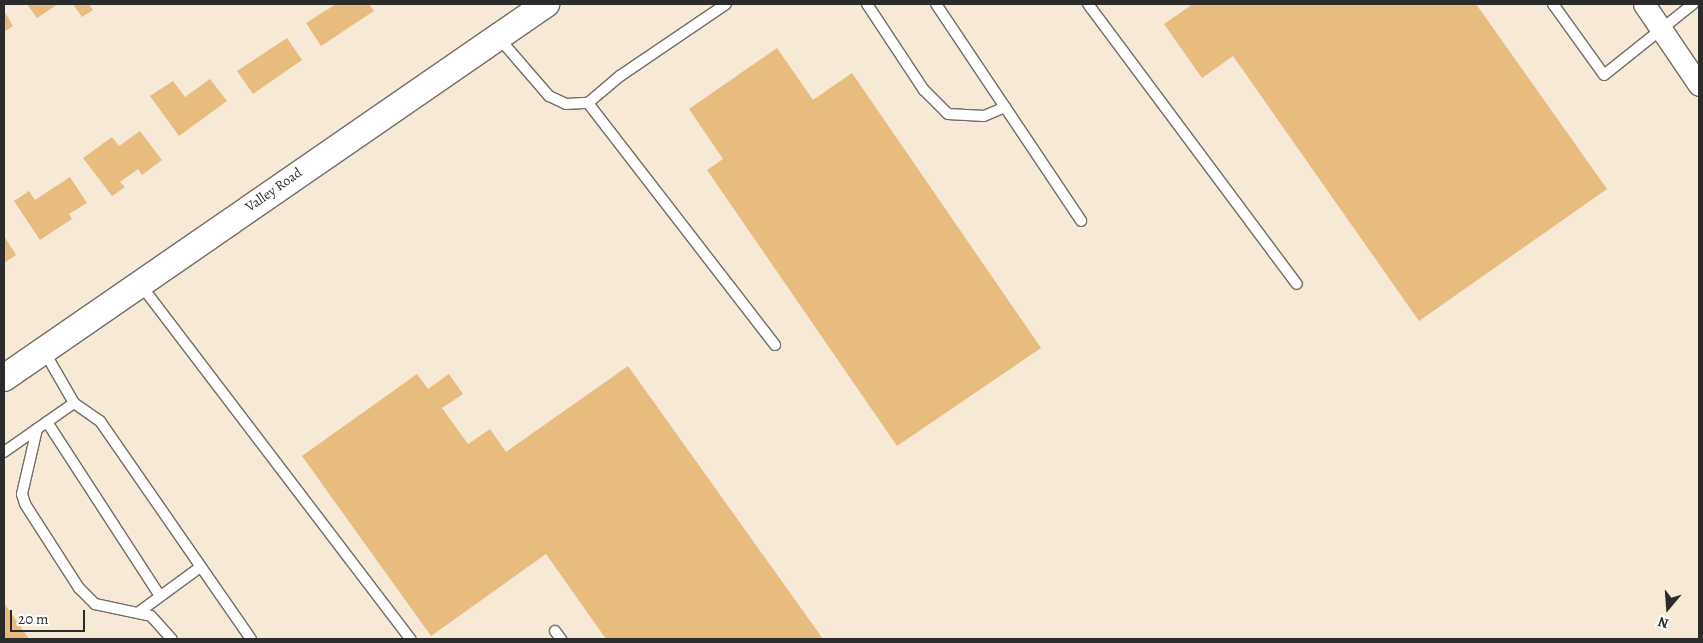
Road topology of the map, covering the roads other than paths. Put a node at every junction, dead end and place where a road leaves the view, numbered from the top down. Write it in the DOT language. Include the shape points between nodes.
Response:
graph roads {
  1 [pos="546,4"];
  2 [pos="726,4"];
  3 [pos="867,4"];
  4 [pos="936,4"];
  5 [pos="1088,4"];
  6 [pos="1553,4"];
  7 [pos="1644,4"];
  8 [pos="1693,4"];
  9 [pos="1662,29"];
  10 [pos="497,36"];
  11 [pos="1699,84"];
  12 [pos="588,103"];
  13 [pos="1005,107"];
  14 [pos="1081,222"];
  15 [pos="139,284"];
  16 [pos="1297,284"];
  17 [pos="775,345"];
  18 [pos="44,350"];
  19 [pos="4,378"];
  20 [pos="74,403"];
  21 [pos="47,422"];
  22 [pos="36,429"];
  23 [pos="4,452"];
  24 [pos="199,568"];
  25 [pos="160,596"];
  26 [pos="139,612"];
  27 [pos="172,639"];
  28 [pos="250,639"];
  29 [pos="410,639"];
  1 -- 10 [label="street, Valley Road"];
  2 -- 12 [label="lane" via="620,76"];
  3 -- 13 [label="lane" via="924,90 948,114 984,116"];
  4 -- 13 [label="lane"];
  5 -- 16 [label="lane"];
  6 -- 9 [label="lane" via="1604,76"];
  7 -- 9 [label="street"];
  8 -- 9 [label="lane"];
  9 -- 11 [label="street"];
  10 -- 12 [label="lane" via="549,96 566,104"];
  10 -- 15 [label="street, Valley Road"];
  12 -- 17 [label="lane"];
  13 -- 14 [label="lane"];
  15 -- 18 [label="street, Valley Road"];
  15 -- 29 [label="lane"];
  18 -- 19 [label="street, Valley Road"];
  18 -- 20 [label="lane"];
  20 -- 21 [label="lane"];
  20 -- 24 [label="lane" via="100,421"];
  21 -- 22 [label="lane"];
  21 -- 25 [label="lane"];
  22 -- 23 [label="lane"];
  22 -- 26 [label="lane" via="22,494 25,504 79,588 95,604"];
  24 -- 25 [label="lane"];
  24 -- 28 [label="lane"];
  25 -- 26 [label="lane"];
  26 -- 27 [label="lane" via="151,616"];
}
